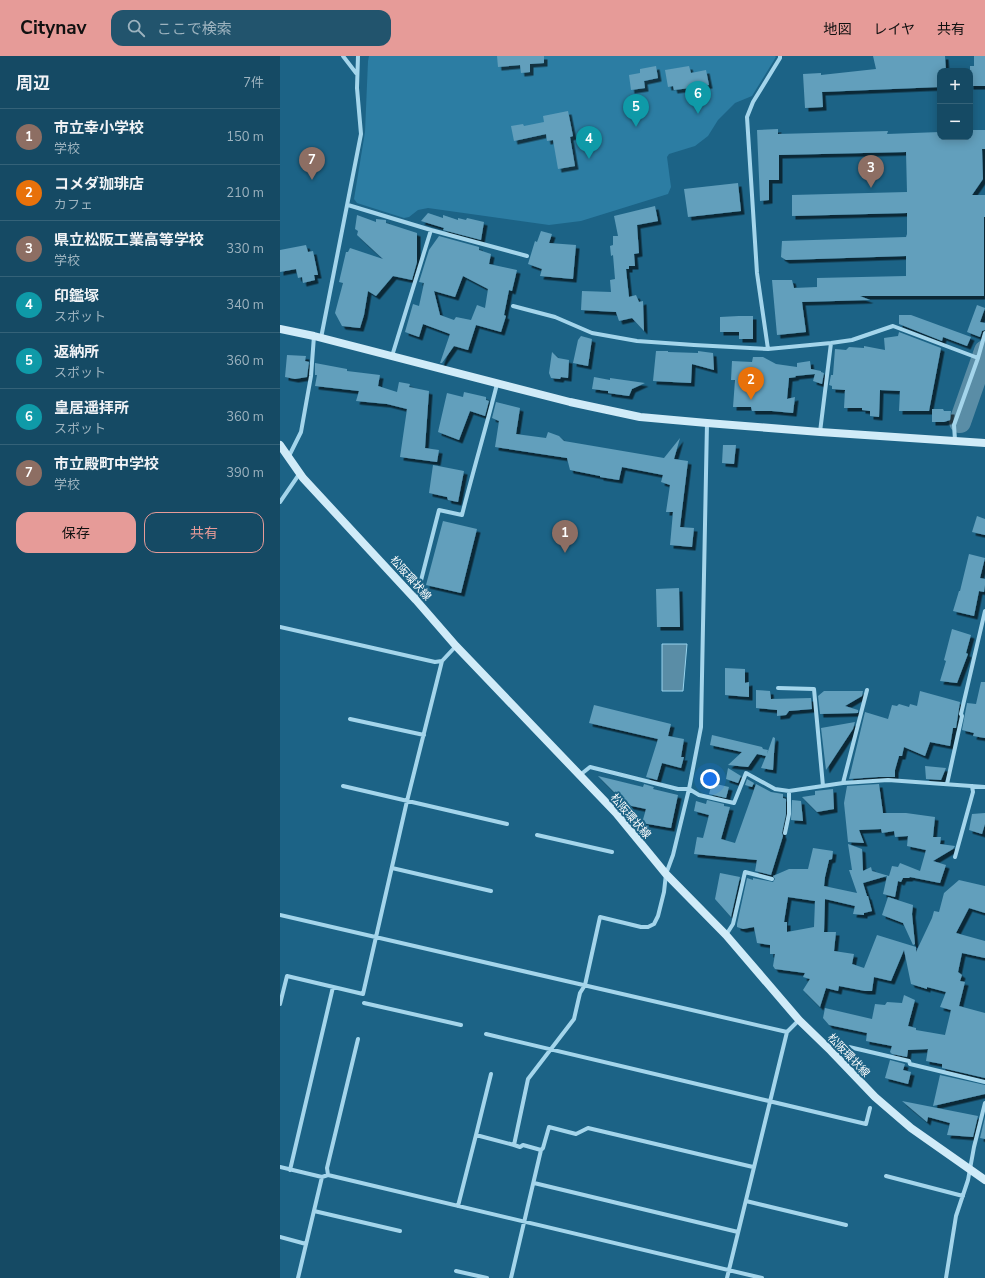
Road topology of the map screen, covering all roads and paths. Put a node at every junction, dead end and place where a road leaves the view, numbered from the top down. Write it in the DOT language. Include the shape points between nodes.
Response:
graph roads {
  1 [pos="344,56"];
  2 [pos="358,56"];
  3 [pos="780,56"];
  4 [pos="356,74"];
  5 [pos="348,205"];
  6 [pos="431,230"];
  7 [pos="526,256"];
  8 [pos="513,306"];
  9 [pos="280,329"];
  10 [pos="985,334"];
  11 [pos="318,337"];
  12 [pos="831,344"];
  13 [pos="768,349"];
  14 [pos="392,356"];
  15 [pos="978,358"];
  16 [pos="498,384"];
  17 [pos="707,424"];
  18 [pos="820,432"];
  19 [pos="955,440"];
  20 [pos="985,442"];
  21 [pos="280,446"];
  22 [pos="288,457"];
  23 [pos="300,473"];
  24 [pos="280,502"];
  25 [pos="416,600"];
  26 [pos="985,611"];
  27 [pos="280,627"];
  28 [pos="456,646"];
  29 [pos="442,661"];
  30 [pos="778,688"];
  31 [pos="867,690"];
  32 [pos="350,718"];
  33 [pos="424,735"];
  34 [pos="580,775"];
  35 [pos="843,783"];
  36 [pos="947,784"];
  37 [pos="343,786"];
  38 [pos="823,786"];
  39 [pos="972,786"];
  40 [pos="985,787"];
  41 [pos="689,789"];
  42 [pos="789,791"];
  43 [pos="407,801"];
  44 [pos="507,824"];
  45 [pos="785,833"];
  46 [pos="537,835"];
  47 [pos="612,852"];
  48 [pos="955,857"];
  49 [pos="392,868"];
  50 [pos="666,874"];
  51 [pos="772,879"];
  52 [pos="491,892"];
  53 [pos="280,915"];
  54 [pos="726,935"];
  55 [pos="377,937"];
  56 [pos="585,985"];
  57 [pos="333,987"];
  58 [pos="364,1003"];
  59 [pos="280,1004"];
  60 [pos="799,1020"];
  61 [pos="461,1025"];
  62 [pos="787,1032"];
  63 [pos="486,1034"];
  64 [pos="358,1040"];
  65 [pos="551,1049"];
  66 [pos="831,1051"];
  67 [pos="490,1074"];
  68 [pos="985,1082"];
  69 [pos="769,1100"];
  70 [pos="985,1103"];
  71 [pos="870,1108"];
  72 [pos="476,1136"];
  73 [pos="514,1145"];
  74 [pos="541,1150"];
  75 [pos="280,1167"];
  76 [pos="753,1167"];
  77 [pos="969,1169"];
  78 [pos="290,1170"];
  79 [pos="328,1174"];
  80 [pos="886,1176"];
  81 [pos="322,1177"];
  82 [pos="985,1180"];
  83 [pos="534,1183"];
  84 [pos="963,1196"];
  85 [pos="746,1200"];
  86 [pos="458,1206"];
  87 [pos="314,1211"];
  88 [pos="524,1222"];
  89 [pos="846,1225"];
  90 [pos="400,1231"];
  91 [pos="738,1232"];
  92 [pos="280,1237"];
  93 [pos="306,1244"];
  94 [pos="729,1270"];
  95 [pos="456,1271"];
  96 [pos="298,1278"];
  97 [pos="487,1278"];
  98 [pos="511,1278"];
  99 [pos="727,1278"];
  100 [pos="762,1278"];
  101 [pos="946,1278"];
  1 -- 4 [label="street"];
  2 -- 4 [label="street"];
  3 -- 13 [label="street" via="753,102 747,118 757,273"];
  4 -- 5 [label="street" via="361,134"];
  5 -- 6 [label="street"];
  5 -- 11 [label="street"];
  6 -- 7 [label="street"];
  6 -- 14 [label="street"];
  8 -- 13 [label="street" via="555,317 592,332 637,340"];
  9 -- 11 [label="main road"];
  10 -- 15 [label="street"];
  11 -- 14 [label="main road"];
  11 -- 22 [label="street" via="301,432"];
  12 -- 13 [label="street"];
  12 -- 15 [label="street" via="852,340 893,326"];
  12 -- 18 [label="street"];
  14 -- 16 [label="main road"];
  15 -- 19 [label="street" via="954,425"];
  16 -- 17 [label="main road" via="611,412"];
  16 -- 25 [label="street" via="462,515 439,510"];
  17 -- 18 [label="main road"];
  17 -- 41 [label="street" via="701,727"];
  18 -- 19 [label="main road"];
  19 -- 20 [label="main road"];
  21 -- 22 [label="main road, 松阪環状線"];
  22 -- 23 [label="main road, 松阪環状線"];
  23 -- 24 [label="street"];
  23 -- 25 [label="main road, 松阪環状線"];
  25 -- 28 [label="main road, 松阪環状線"];
  26 -- 36 [label="street"];
  27 -- 29 [label="street" via="435,662"];
  28 -- 29 [label="street"];
  28 -- 34 [label="main road, 松阪環状線"];
  29 -- 33 [label="street"];
  30 -- 38 [label="street" via="814,689"];
  31 -- 35 [label="street"];
  32 -- 33 [label="street"];
  33 -- 43 [label="street"];
  34 -- 41 [label="street" via="590,767 678,789"];
  34 -- 50 [label="main road, 松阪環状線" via="616,813"];
  35 -- 36 [label="street" via="888,780"];
  35 -- 38 [label="street"];
  36 -- 39 [label="street"];
  37 -- 43 [label="street"];
  38 -- 42 [label="street"];
  39 -- 40 [label="street"];
  39 -- 48 [label="street" via="973,792"];
  41 -- 42 [label="street" via="734,803 746,773 775,789"];
  41 -- 50 [label="street"];
  42 -- 45 [label="street" via="789,814"];
  43 -- 44 [label="street"];
  43 -- 49 [label="street"];
  46 -- 47 [label="street"];
  49 -- 52 [label="street"];
  49 -- 55 [label="street"];
  50 -- 54 [label="main road, 松阪環状線"];
  50 -- 56 [label="street" via="664,892 654,924 641,927 600,917"];
  51 -- 54 [label="street" via="745,872 733,924"];
  53 -- 55 [label="street"];
  54 -- 60 [label="main road, 松阪環状線"];
  55 -- 56 [label="street"];
  55 -- 57 [label="street" via="363,994"];
  56 -- 62 [label="street"];
  56 -- 65 [label="street" via="580,993 574,1019"];
  57 -- 59 [label="street" via="287,976"];
  57 -- 78 [label="street"];
  58 -- 61 [label="street"];
  60 -- 62 [label="street"];
  60 -- 66 [label="main road, 松阪環状線"];
  62 -- 69 [label="street"];
  63 -- 65 [label="street"];
  64 -- 79 [label="street"];
  65 -- 69 [label="street"];
  65 -- 73 [label="street" via="528,1079"];
  66 -- 68 [label="street" via="849,1047"];
  66 -- 77 [label="main road, 松阪環状線" via="874,1097 911,1128"];
  67 -- 72 [label="street"];
  69 -- 71 [label="street" via="866,1124"];
  69 -- 76 [label="street"];
  70 -- 77 [label="street"];
  72 -- 73 [label="street"];
  72 -- 86 [label="street"];
  73 -- 74 [label="street"];
  74 -- 76 [label="street" via="549,1127 576,1134 588,1128"];
  74 -- 83 [label="street"];
  75 -- 78 [label="street"];
  76 -- 85 [label="street"];
  77 -- 82 [label="main road, 松阪環状線"];
  77 -- 84 [label="street"];
  78 -- 81 [label="street"];
  79 -- 81 [label="street"];
  79 -- 86 [label="street"];
  80 -- 84 [label="street"];
  81 -- 87 [label="street"];
  83 -- 88 [label="street"];
  83 -- 91 [label="street"];
  84 -- 101 [label="street" via="956,1216"];
  85 -- 89 [label="street"];
  85 -- 91 [label="street"];
  86 -- 88 [label="street"];
  87 -- 90 [label="street"];
  87 -- 93 [label="street"];
  88 -- 94 [label="street"];
  88 -- 98 [label="street"];
  91 -- 94 [label="street"];
  92 -- 93 [label="street"];
  93 -- 96 [label="street"];
  94 -- 99 [label="street"];
  94 -- 100 [label="street"];
  95 -- 97 [label="street"];
}
